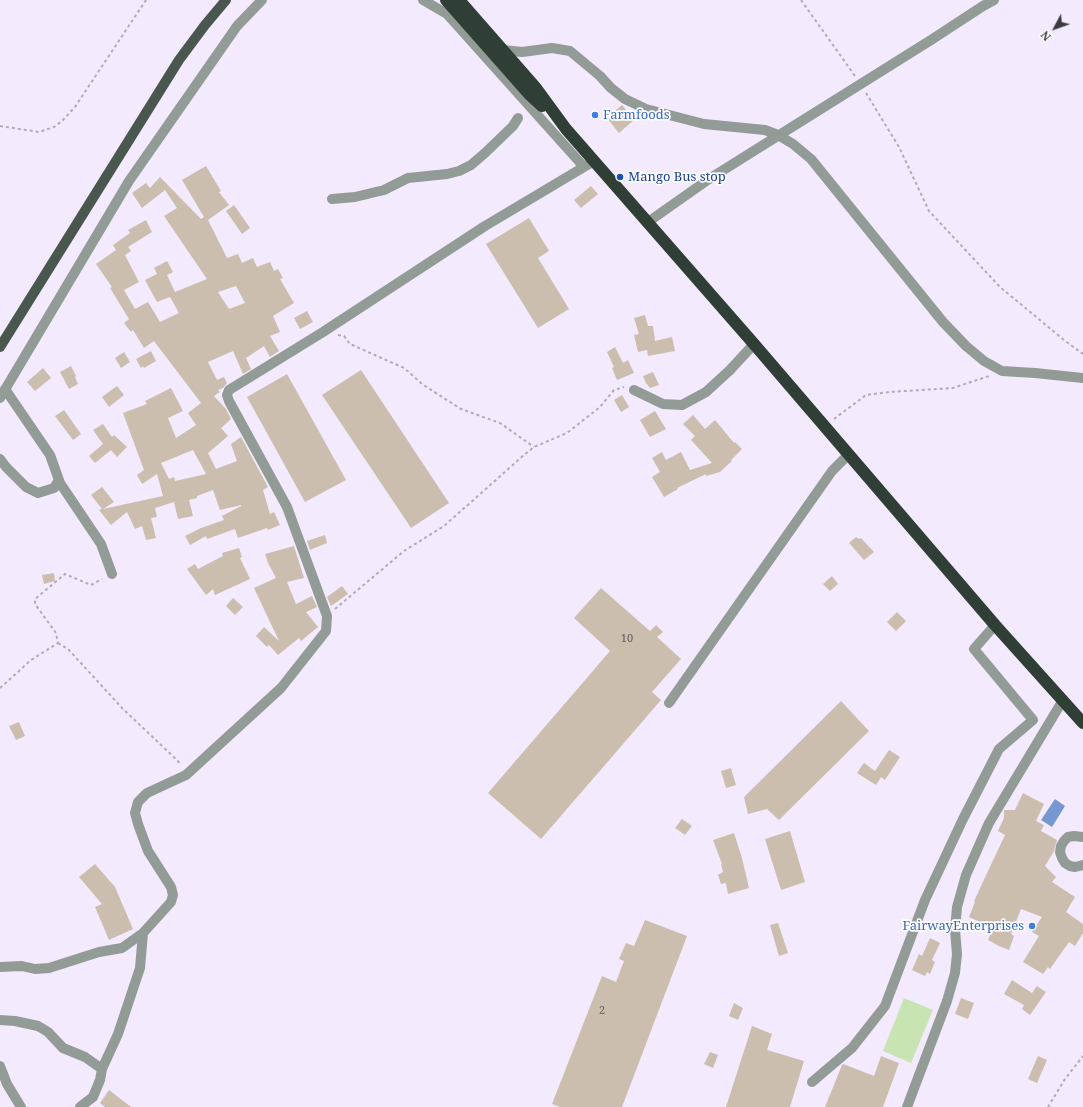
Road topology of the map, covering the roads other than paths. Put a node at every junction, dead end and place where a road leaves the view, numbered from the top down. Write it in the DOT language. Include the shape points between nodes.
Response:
graph roads {
  1 [pos="226,0"];
  2 [pos="262,0"];
  3 [pos="423,0"];
  4 [pos="446,0"];
  5 [pos="460,0"];
  6 [pos="994,0"];
  7 [pos="502,50"];
  8 [pos="518,118"];
  9 [pos="566,129"];
  10 [pos="778,135"];
  11 [pos="589,164"];
  12 [pos="332,199"];
  13 [pos="648,222"];
  14 [pos="754,344"];
  15 [pos="0,347"];
  16 [pos="1083,378"];
  17 [pos="634,390"];
  18 [pos="3,393"];
  19 [pos="849,454"];
  20 [pos="0,459"];
  21 [pos="59,480"];
  22 [pos="112,574"];
  23 [pos="995,625"];
  24 [pos="1063,700"];
  25 [pos="669,703"];
  26 [pos="1083,723"];
  27 [pos="1083,837"];
  28 [pos="1083,865"];
  29 [pos="144,933"];
  30 [pos="0,967"];
  31 [pos="0,1020"];
  32 [pos="0,1066"];
  33 [pos="102,1069"];
  34 [pos="812,1082"];
  35 [pos="21,1107"];
  36 [pos="80,1107"];
  37 [pos="907,1107"];
  1 -- 15 [label="main road" via="179,60"];
  2 -- 18 [label="street" via="237,26 129,181"];
  3 -- 11 [label="street" via="447,14"];
  4 -- 9 [label="highway" via="529,94"];
  5 -- 7 [label="highway"];
  6 -- 10 [label="street"];
  7 -- 9 [label="highway" via="536,88"];
  7 -- 10 [label="street" via="522,52 552,48 570,51 625,99 646,109 704,124 765,130"];
  8 -- 12 [label="street" via="513,126 472,165 459,171 408,178 384,190 356,197"];
  9 -- 11 [label="highway"];
  10 -- 13 [label="street"];
  10 -- 16 [label="street" via="811,159 920,295 966,346 984,361 1002,371"];
  11 -- 13 [label="highway"];
  11 -- 29 [label="street" via="485,226 229,390 229,401 287,507 327,616 326,631 281,688 186,775 147,794 138,802 135,813 148,851 171,887 173,895 171,902"];
  13 -- 14 [label="highway"];
  14 -- 17 [label="street" via="706,392 682,405 664,404"];
  14 -- 19 [label="highway"];
  18 -- 21 [label="street" via="50,455"];
  19 -- 23 [label="highway"];
  19 -- 25 [label="street" via="832,472"];
  20 -- 21 [label="street" via="26,487 38,493 54,488"];
  21 -- 22 [label="street" via="101,544"];
  23 -- 24 [label="highway"];
  23 -- 34 [label="street" via="974,648 1033,720 999,750 966,812 925,900 885,1006 852,1048"];
  24 -- 26 [label="highway"];
  24 -- 37 [label="street" via="989,823 966,875 957,907 955,973"];
  27 -- 28 [label="street" via="1068,838 1060,852 1065,863 1070,866"];
  29 -- 30 [label="street" via="122,948 49,968"];
  29 -- 33 [label="street" via="140,968 118,1034"];
  31 -- 33 [label="street" via="38,1026 48,1032 63,1048 85,1057"];
  32 -- 35 [label="street"];
  33 -- 36 [label="street" via="93,1097"];
}
